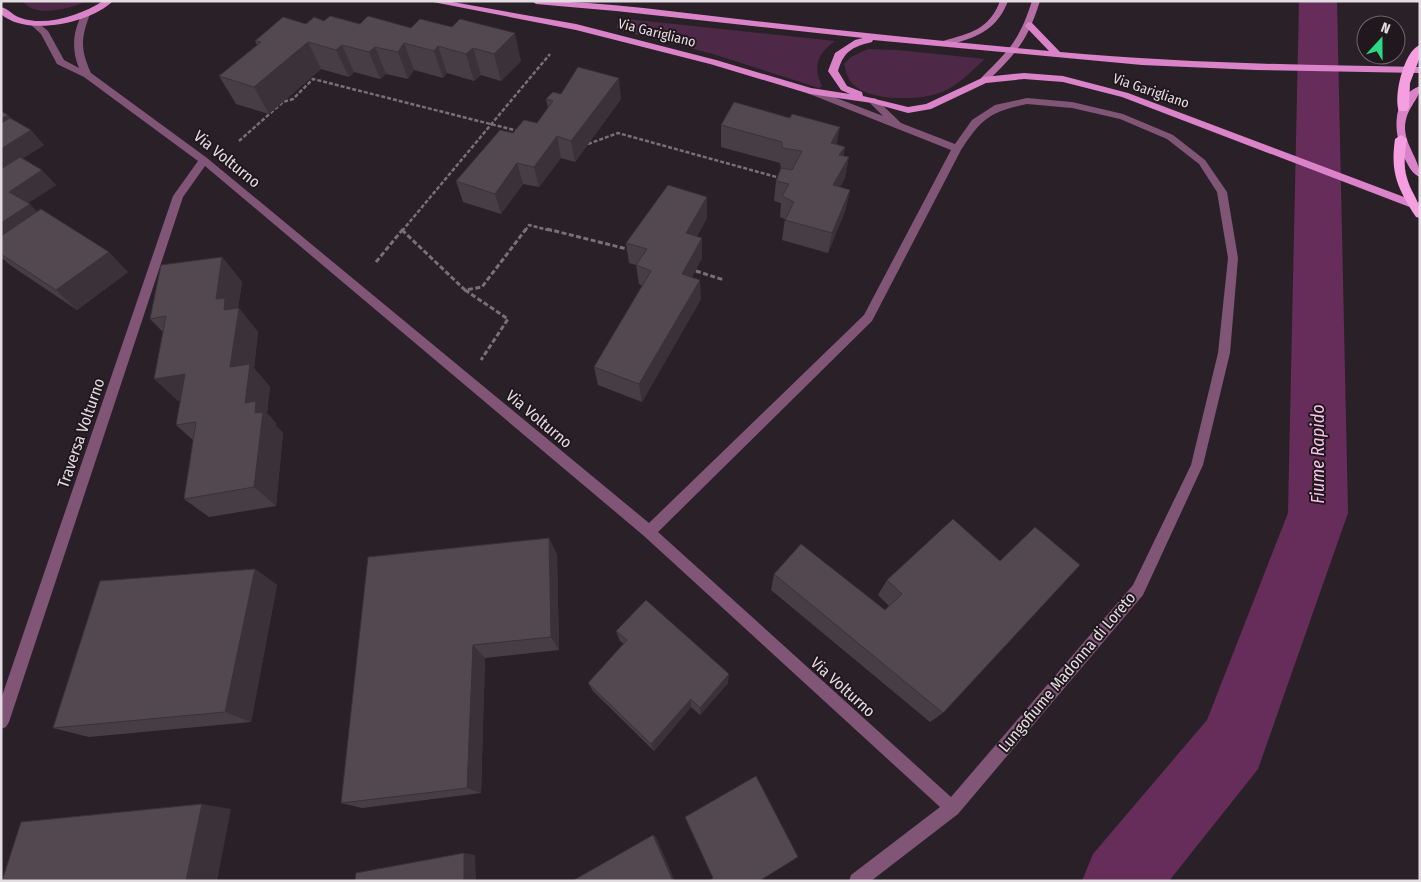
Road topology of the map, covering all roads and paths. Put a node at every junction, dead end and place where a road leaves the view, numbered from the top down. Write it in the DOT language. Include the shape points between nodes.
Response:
graph roads {
  1 [pos="109,1"];
  2 [pos="432,1"];
  3 [pos="536,1"];
  4 [pos="1004,1"];
  5 [pos="1036,1"];
  6 [pos="1,9"];
  7 [pos="86,14"];
  8 [pos="33,23"];
  9 [pos="1028,25"];
  10 [pos="882,38"];
  11 [pos="946,43"];
  12 [pos="1420,48"];
  13 [pos="1014,50"];
  14 [pos="1056,53"];
  15 [pos="550,54"];
  16 [pos="1406,70"];
  17 [pos="1420,70"];
  18 [pos="87,75"];
  19 [pos="984,80"];
  20 [pos="1420,89"];
  21 [pos="810,91"];
  22 [pos="872,100"];
  23 [pos="1403,108"];
  24 [pos="490,125"];
  25 [pos="898,125"];
  26 [pos="518,131"];
  27 [pos="1401,139"];
  28 [pos="239,141"];
  29 [pos="588,144"];
  30 [pos="957,149"];
  31 [pos="204,160"];
  32 [pos="1420,174"];
  33 [pos="780,178"];
  34 [pos="1418,209"];
  35 [pos="402,230"];
  36 [pos="637,252"];
  37 [pos="376,262"];
  38 [pos="696,270"];
  39 [pos="724,280"];
  40 [pos="465,290"];
  41 [pos="481,360"];
  42 [pos="650,532"];
  43 [pos="1,722"];
  44 [pos="952,808"];
  45 [pos="857,881"];
  1 -- 7 [label="main road"];
  2 -- 21 [label="main road, Via Garigliano" via="576,27"];
  3 -- 10 [label="main road, Via Garigliano"];
  4 -- 11 [label="street" via="995,22 981,32"];
  5 -- 9 [label="street"];
  6 -- 8 [label="main road" via="11,18"];
  7 -- 8 [label="main road"];
  7 -- 18 [label="street" via="78,35 77,55"];
  8 -- 18 [label="street, Via Volturno" via="45,33 60,62"];
  9 -- 13 [label="street"];
  9 -- 14 [label="main road"];
  10 -- 11 [label="main road, Via Garigliano"];
  10 -- 22 [label="main road, Via Garigliano" via="858,42 838,55 833,71 844,88"];
  11 -- 13 [label="main road, Via Garigliano"];
  12 -- 16 [label="highway"];
  13 -- 14 [label="main road, Via Garigliano"];
  13 -- 19 [label="street"];
  14 -- 16 [label="main road, Via Garigliano" via="1142,62"];
  15 -- 24 [label="path"];
  16 -- 17 [label="main road"];
  16 -- 23 [label="highway"];
  18 -- 31 [label="street, Via Volturno"];
  19 -- 22 [label="main road, Via Garigliano" via="928,107 908,110"];
  19 -- 34 [label="main road, Via Garigliano" via="1024,76 1063,79 1125,95"];
  20 -- 23 [label="main road"];
  21 -- 22 [label="main road, Via Garigliano"];
  21 -- 25 [label="street"];
  22 -- 25 [label="street"];
  23 -- 27 [label="main road" via="1399,123"];
  24 -- 26 [label="path"];
  24 -- 28 [label="path" via="313,79"];
  24 -- 35 [label="path"];
  25 -- 30 [label="street"];
  27 -- 32 [label="main road"];
  27 -- 34 [label="highway" via="1397,167 1403,190"];
  29 -- 33 [label="path" via="618,133"];
  30 -- 42 [label="street, Lungofiume Madonna di Loreto" via="868,318"];
  30 -- 44 [label="street, Lungofiume Madonna di Loreto" via="974,122 998,107 1027,101 1072,105 1123,117 1170,137 1202,162 1222,192 1232,258 1224,353 1197,465 1138,590"];
  31 -- 42 [label="street, Via Volturno"];
  31 -- 43 [label="street, Traversa Volturno" via="178,196"];
  35 -- 37 [label="path"];
  35 -- 40 [label="path"];
  36 -- 40 [label="path" via="529,225 482,287"];
  38 -- 39 [label="path"];
  40 -- 41 [label="path" via="508,319"];
  42 -- 44 [label="street, Via Volturno"];
  44 -- 45 [label="street, Lungofiume Madonna di Loreto"];
}
